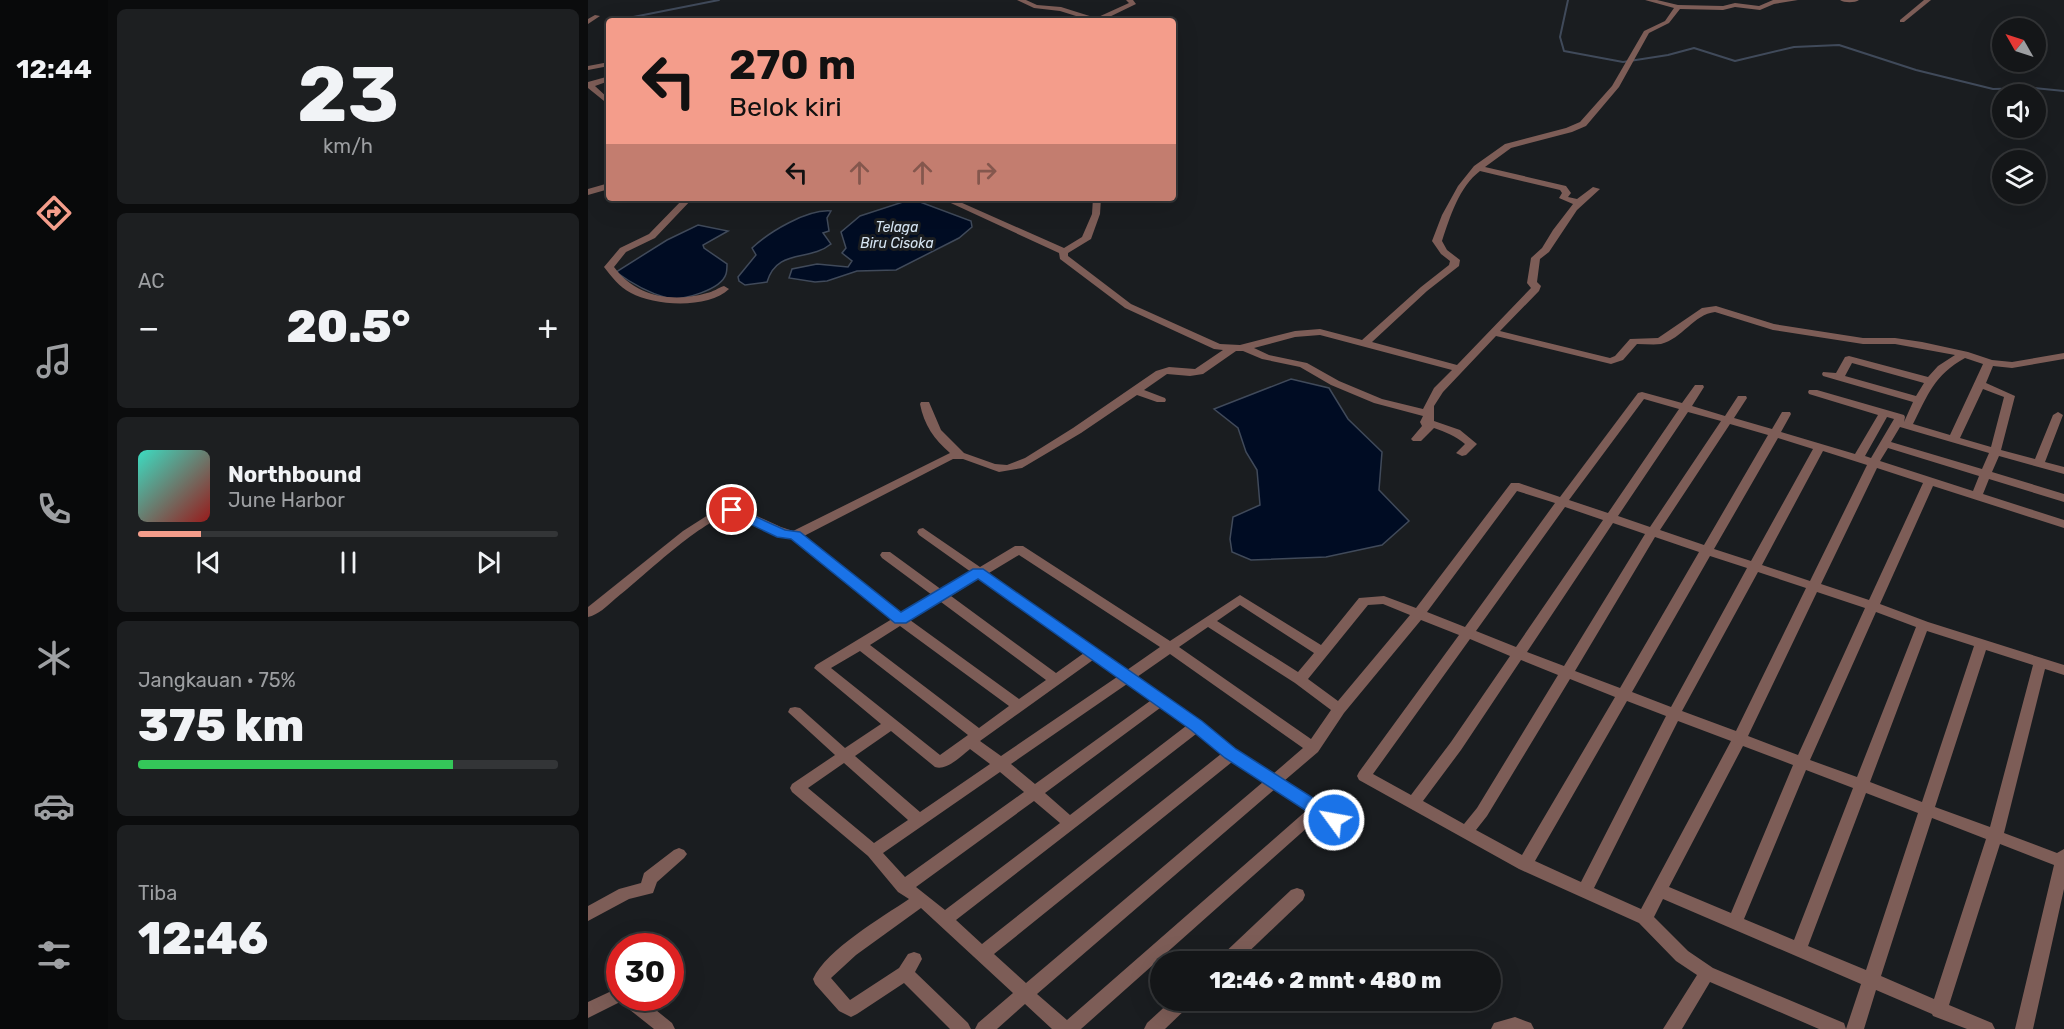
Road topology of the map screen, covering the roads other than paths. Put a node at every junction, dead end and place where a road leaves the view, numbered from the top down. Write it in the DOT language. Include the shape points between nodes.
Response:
graph roads {
  1 [pos="1020,0"];
  2 [pos="1129,0"];
  3 [pos="1648,0"];
  4 [pos="1795,0"];
  5 [pos="1843,0"];
  6 [pos="1856,0"];
  7 [pos="1928,0"];
  8 [pos="1678,7"];
  9 [pos="597,16"];
  10 [pos="1087,18"];
  11 [pos="1103,18"];
  12 [pos="1902,21"];
  13 [pos="588,22"];
  14 [pos="606,65"];
  15 [pos="588,68"];
  16 [pos="606,81"];
  17 [pos="589,85"];
  18 [pos="606,100"];
  19 [pos="1477,168"];
  20 [pos="606,187"];
  21 [pos="1596,189"];
  22 [pos="588,192"];
  23 [pos="686,201"];
  24 [pos="951,201"];
  25 [pos="1097,201"];
  26 [pos="1579,203"];
  27 [pos="1064,252"];
  28 [pos="724,289"];
  29 [pos="1494,333"];
  30 [pos="1366,342"];
  31 [pos="1238,348"];
  32 [pos="1964,354"];
  33 [pos="2064,356"];
  34 [pos="1991,363"];
  35 [pos="1458,368"];
  36 [pos="1827,374"];
  37 [pos="1839,377"];
  38 [pos="1929,381"];
  39 [pos="1980,384"];
  40 [pos="1698,387"];
  41 [pos="1137,391"];
  42 [pos="1813,392"];
  43 [pos="1742,398"];
  44 [pos="1161,400"];
  45 [pos="1920,401"];
  46 [pos="925,404"];
  47 [pos="1682,408"];
  48 [pos="1884,413"];
  49 [pos="1786,414"];
  50 [pos="2058,415"];
  51 [pos="1428,418"];
  52 [pos="1727,420"];
  53 [pos="1901,425"];
  54 [pos="1774,434"];
  55 [pos="1417,438"];
  56 [pos="1953,440"];
  57 [pos="1886,444"];
  58 [pos="1820,447"];
  59 [pos="1995,452"];
  60 [pos="1461,453"];
  61 [pos="959,454"];
  62 [pos="1858,458"];
  63 [pos="1873,464"];
  64 [pos="2038,464"];
  65 [pos="2064,471"];
  66 [pos="1986,474"];
  67 [pos="1929,483"];
  68 [pos="1976,497"];
  69 [pos="2064,498"];
  70 [pos="1562,502"];
  71 [pos="1609,518"];
  72 [pos="2064,524"];
  73 [pos="923,532"];
  74 [pos="1653,533"];
  75 [pos="795,535"];
  76 [pos="1706,551"];
  77 [pos="886,555"];
  78 [pos="1756,567"];
  79 [pos="978,572"];
  80 [pos="1815,586"];
  81 [pos="942,594"];
  82 [pos="1872,606"];
  83 [pos="588,613"];
  84 [pos="1418,615"];
  85 [pos="900,620"];
  86 [pos="1208,621"];
  87 [pos="1923,625"];
  88 [pos="1467,632"];
  89 [pos="860,644"];
  90 [pos="1981,644"];
  91 [pos="1171,648"];
  92 [pos="1322,652"];
  93 [pos="1517,653"];
  94 [pos="1092,654"];
  95 [pos="2040,664"];
  96 [pos="2063,665"];
  97 [pos="1567,673"];
  98 [pos="1126,677"];
  99 [pos="1055,679"];
  100 [pos="1300,680"];
  101 [pos="1623,694"];
  102 [pos="1160,700"];
  103 [pos="1018,706"];
  104 [pos="1338,709"];
  105 [pos="795,711"];
  106 [pos="1674,714"];
  107 [pos="891,724"];
  108 [pos="1196,726"];
  109 [pos="974,738"];
  110 [pos="1739,739"];
  111 [pos="1313,748"];
  112 [pos="1231,754"];
  113 [pos="846,756"];
  114 [pos="1802,762"];
  115 [pos="1001,764"];
  116 [pos="1273,781"];
  117 [pos="1863,785"];
  118 [pos="1035,793"];
  119 [pos="1413,803"];
  120 [pos="1925,809"];
  121 [pos="1317,810"];
  122 [pos="920,820"];
  123 [pos="1071,824"];
  124 [pos="1351,831"];
  125 [pos="1466,832"];
  126 [pos="1995,836"];
  127 [pos="873,852"];
  128 [pos="679,854"];
  129 [pos="2063,859"];
  130 [pos="1525,864"];
  131 [pos="904,887"];
  132 [pos="1584,891"];
  133 [pos="1661,891"];
  134 [pos="1297,896"];
  135 [pos="922,899"];
  136 [pos="588,914"];
  137 [pos="1645,918"];
  138 [pos="945,920"];
  139 [pos="1735,922"];
  140 [pos="1799,949"];
  141 [pos="1238,951"];
  142 [pos="982,954"];
  143 [pos="1707,973"];
  144 [pos="1869,981"];
  145 [pos="1025,995"];
  146 [pos="606,1001"];
  147 [pos="588,1010"];
  148 [pos="646,1011"];
  149 [pos="1173,1011"];
  150 [pos="1939,1011"];
  151 [pos="1675,1028"];
  152 [pos="666,1029"];
  153 [pos="962,1029"];
  154 [pos="984,1029"];
  155 [pos="1064,1029"];
  156 [pos="1069,1029"];
  157 [pos="1154,1029"];
  158 [pos="1500,1029"];
  159 [pos="1525,1029"];
  160 [pos="1838,1029"];
  161 [pos="1855,1029"];
  162 [pos="1986,1029"];
  163 [pos="2024,1029"];
  1 -- 10 [label="street"];
  2 -- 11 [label="street" via="1133,4"];
  3 -- 8 [label="street"];
  4 -- 8 [label="street" via="1771,2 1761,8"];
  5 -- 6 [label="street"];
  7 -- 12 [label="street"];
  8 -- 19 [label="street" via="1667,22 1646,32 1615,87 1583,124 1508,146"];
  9 -- 13 [label="street"];
  14 -- 15 [label="street"];
  16 -- 17 [label="street"];
  17 -- 18 [label="street"];
  19 -- 26 [label="street" via="1563,188 1567,193 1563,198"];
  19 -- 30 [label="street" via="1446,215 1437,241 1455,260 1454,266"];
  20 -- 22 [label="street"];
  21 -- 26 [label="street"];
  23 -- 28 [label="street" via="652,236 623,250 609,267 617,280 648,298 680,301 712,296"];
  24 -- 27 [label="street"];
  25 -- 27 [label="street" via="1086,239"];
  26 -- 29 [label="street" via="1545,252 1536,258 1532,283 1536,289"];
  27 -- 31 [label="street" via="1063,257 1128,306 1218,346"];
  29 -- 32 [label="street" via="1611,361 1634,341 1659,341 1705,310 1716,309 1773,327 1863,341 1895,341"];
  29 -- 35 [label="street"];
  30 -- 31 [label="street" via="1315,332"];
  30 -- 35 [label="street"];
  31 -- 41 [label="street" via="1199,371 1167,370"];
  31 -- 51 [label="street" via="1303,365 1335,383"];
  32 -- 34 [label="street"];
  32 -- 38 [label="street" via="1946,363"];
  33 -- 34 [label="street" via="2012,365"];
  34 -- 39 [label="street"];
  35 -- 51 [label="street" via="1438,390 1429,406"];
  36 -- 37 [label="street"];
  37 -- 38 [label="street" via="1849,359"];
  37 -- 45 [label="street"];
  38 -- 45 [label="street"];
  39 -- 56 [label="street"];
  39 -- 59 [label="street" via="2010,396"];
  40 -- 47 [label="street"];
  41 -- 44 [label="street"];
  41 -- 61 [label="street" via="1010,468"];
  42 -- 48 [label="street"];
  43 -- 52 [label="street"];
  45 -- 53 [label="street"];
  46 -- 61 [label="street" via="939,438"];
  47 -- 52 [label="street"];
  47 -- 70 [label="street" via="1642,395"];
  47 -- 71 [label="street"];
  48 -- 53 [label="street" via="1900,417"];
  48 -- 62 [label="street"];
  49 -- 54 [label="street"];
  50 -- 64 [label="street"];
  51 -- 55 [label="street" via="1428,427"];
  51 -- 60 [label="street" via="1469,440 1471,444"];
  52 -- 54 [label="street"];
  52 -- 74 [label="street"];
  53 -- 56 [label="street"];
  53 -- 57 [label="street"];
  54 -- 58 [label="street"];
  54 -- 76 [label="street"];
  56 -- 59 [label="street"];
  57 -- 63 [label="street"];
  57 -- 66 [label="street"];
  58 -- 62 [label="street"];
  58 -- 78 [label="street"];
  59 -- 64 [label="street"];
  59 -- 66 [label="street"];
  61 -- 75 [label="street"];
  62 -- 63 [label="street"];
  63 -- 67 [label="street"];
  63 -- 80 [label="street"];
  64 -- 65 [label="street"];
  66 -- 68 [label="street"];
  66 -- 69 [label="street"];
  67 -- 68 [label="street"];
  67 -- 82 [label="street"];
  68 -- 72 [label="street"];
  70 -- 71 [label="street"];
  70 -- 84 [label="street" via="1515,486"];
  70 -- 88 [label="street"];
  71 -- 74 [label="street"];
  71 -- 93 [label="street"];
  73 -- 79 [label="street"];
  74 -- 76 [label="street"];
  74 -- 97 [label="street"];
  75 -- 83 [label="street" via="782,534 742,513 723,512 673,543"];
  75 -- 85 [label="street"];
  76 -- 78 [label="street"];
  76 -- 101 [label="street"];
  77 -- 81 [label="street"];
  78 -- 80 [label="street"];
  78 -- 106 [label="street"];
  79 -- 81 [label="street"];
  79 -- 91 [label="street" via="1019,549"];
  79 -- 94 [label="street"];
  80 -- 82 [label="street"];
  80 -- 110 [label="street"];
  81 -- 85 [label="street"];
  81 -- 99 [label="street"];
  82 -- 87 [label="street"];
  82 -- 114 [label="street"];
  84 -- 88 [label="street"];
  84 -- 92 [label="street" via="1384,600 1364,601"];
  84 -- 104 [label="street"];
  85 -- 89 [label="street"];
  85 -- 103 [label="street"];
  86 -- 91 [label="street"];
  86 -- 92 [label="street" via="1240,599"];
  86 -- 100 [label="street"];
  87 -- 90 [label="street"];
  87 -- 117 [label="street"];
  88 -- 93 [label="street"];
  88 -- 119 [label="street" via="1364,776"];
  89 -- 107 [label="street" via="821,668"];
  89 -- 109 [label="street"];
  90 -- 95 [label="street"];
  90 -- 120 [label="street"];
  91 -- 98 [label="street"];
  91 -- 111 [label="street"];
  92 -- 100 [label="street"];
  93 -- 97 [label="street"];
  93 -- 119 [label="street" via="1456,747"];
  94 -- 98 [label="street"];
  94 -- 99 [label="street"];
  95 -- 96 [label="street"];
  95 -- 126 [label="street"];
  97 -- 101 [label="street"];
  97 -- 125 [label="street" via="1482,813"];
  98 -- 102 [label="street"];
  98 -- 115 [label="street"];
  99 -- 103 [label="street"];
  100 -- 104 [label="street"];
  101 -- 106 [label="street"];
  101 -- 130 [label="street"];
  102 -- 108 [label="street"];
  102 -- 118 [label="street"];
  103 -- 109 [label="street"];
  104 -- 111 [label="street"];
  105 -- 113 [label="street"];
  106 -- 110 [label="street"];
  106 -- 132 [label="street"];
  107 -- 109 [label="street" via="940,763"];
  107 -- 113 [label="street"];
  108 -- 112 [label="street"];
  108 -- 123 [label="street"];
  109 -- 115 [label="street"];
  110 -- 114 [label="street"];
  110 -- 133 [label="street"];
  111 -- 116 [label="street"];
  112 -- 116 [label="street"];
  112 -- 142 [label="street"];
  113 -- 122 [label="street"];
  113 -- 127 [label="street" via="797,788"];
  114 -- 117 [label="street"];
  114 -- 139 [label="street"];
  115 -- 118 [label="street"];
  115 -- 122 [label="street"];
  116 -- 121 [label="street"];
  116 -- 145 [label="street"];
  117 -- 120 [label="street"];
  117 -- 140 [label="street"];
  118 -- 123 [label="street"];
  118 -- 131 [label="street"];
  119 -- 125 [label="street"];
  120 -- 126 [label="street"];
  120 -- 144 [label="street"];
  121 -- 124 [label="street"];
  121 -- 156 [label="street"];
  122 -- 127 [label="street"];
  123 -- 138 [label="street"];
  125 -- 130 [label="street"];
  126 -- 129 [label="street"];
  126 -- 150 [label="street"];
  127 -- 131 [label="street"];
  128 -- 136 [label="street" via="650,878 647,888 625,894"];
  129 -- 163 [label="street"];
  130 -- 132 [label="street"];
  131 -- 135 [label="street"];
  132 -- 137 [label="street"];
  133 -- 137 [label="street"];
  133 -- 139 [label="street"];
  134 -- 141 [label="street"];
  135 -- 138 [label="street"];
  135 -- 153 [label="street" via="837,961 821,979 851,1009 910,966"];
  137 -- 143 [label="street" via="1682,956"];
  138 -- 142 [label="street"];
  139 -- 140 [label="street"];
  140 -- 144 [label="street"];
  142 -- 145 [label="street"];
  143 -- 151 [label="street"];
  143 -- 160 [label="street"];
  144 -- 150 [label="street"];
  144 -- 161 [label="street"];
  145 -- 154 [label="street"];
  145 -- 155 [label="street"];
  146 -- 147 [label="street"];
  148 -- 152 [label="street"];
  149 -- 157 [label="street"];
  150 -- 162 [label="street"];
  158 -- 159 [label="street" via="1515,1024"];
}
